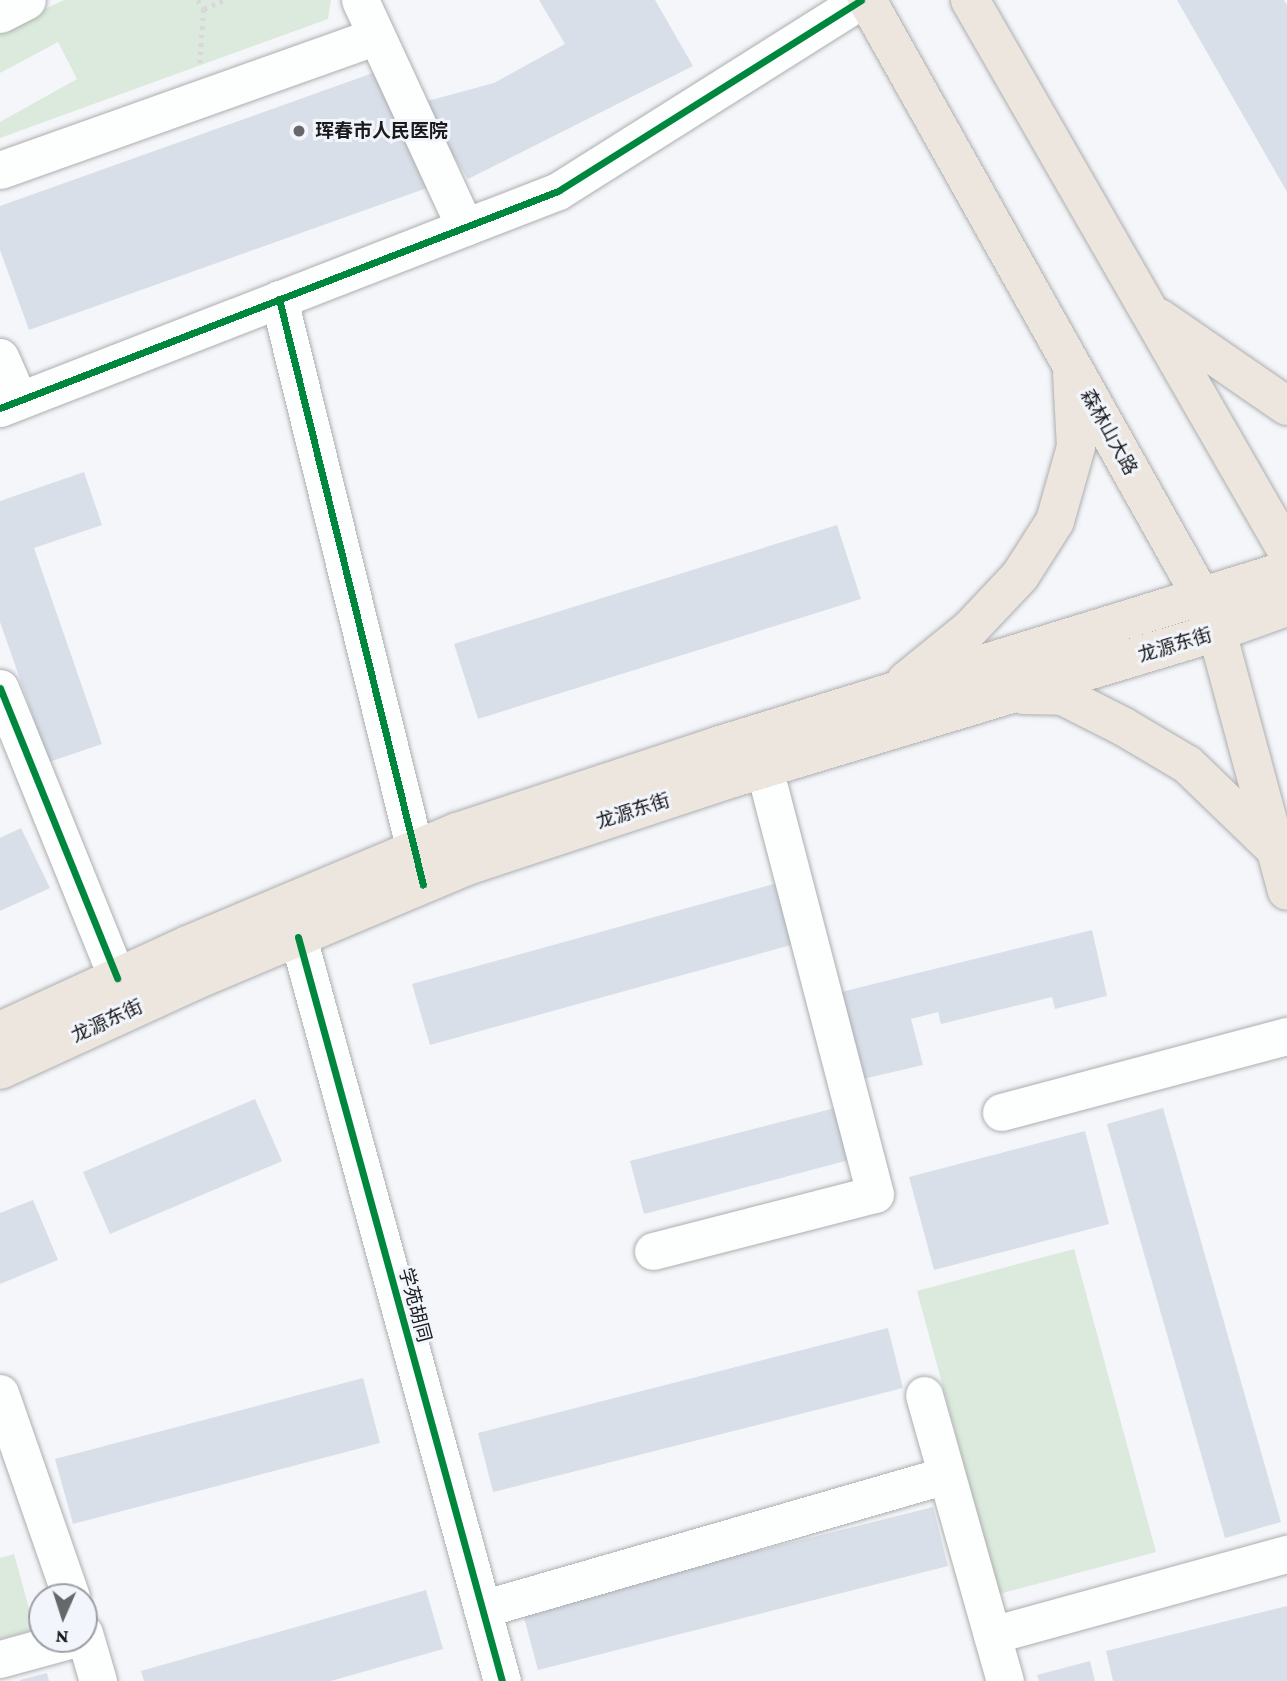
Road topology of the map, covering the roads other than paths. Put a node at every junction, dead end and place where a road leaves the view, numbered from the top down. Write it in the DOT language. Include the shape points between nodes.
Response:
graph roads {
  1 [pos="27,0"];
  2 [pos="360,0"];
  3 [pos="861,0"];
  4 [pos="867,0"];
  5 [pos="970,0"];
  6 [pos="0,14"];
  7 [pos="376,37"];
  8 [pos="0,170"];
  9 [pos="465,227"];
  10 [pos="279,299"];
  11 [pos="1149,311"];
  12 [pos="0,357"];
  13 [pos="1071,365"];
  14 [pos="10,404"];
  15 [pos="1287,406"];
  16 [pos="1287,551"];
  17 [pos="1287,570"];
  18 [pos="1287,607"];
  19 [pos="1210,615"];
  20 [pos="0,688"];
  21 [pos="892,693"];
  22 [pos="1008,695"];
  23 [pos="764,769"];
  24 [pos="1276,851"];
  25 [pos="419,868"];
  26 [pos="1287,891"];
  27 [pos="298,937"];
  28 [pos="117,978"];
  29 [pos="0,1031"];
  30 [pos="1287,1036"];
  31 [pos="0,1070"];
  32 [pos="1001,1112"];
  33 [pos="653,1251"];
  34 [pos="0,1393"];
  35 [pos="924,1395"];
  36 [pos="946,1475"];
  37 [pos="1287,1554"];
  38 [pos="66,1583"];
  39 [pos="482,1609"];
  40 [pos="992,1634"];
  41 [pos="28,1651"];
  42 [pos="89,1653"];
  43 [pos="0,1659"];
  44 [pos="98,1681"];
  45 [pos="502,1681"];
  46 [pos="1005,1681"];
  1 -- 6 [label="street"];
  2 -- 7 [label="street"];
  3 -- 9 [label="street" via="558,191"];
  4 -- 13 [label="main road, 森林山大路"];
  5 -- 11 [label="main road"];
  7 -- 8 [label="street"];
  7 -- 9 [label="street"];
  9 -- 10 [label="street"];
  10 -- 14 [label="street"];
  10 -- 25 [label="street"];
  11 -- 15 [label="main road"];
  11 -- 16 [label="main road"];
  12 -- 14 [label="street"];
  13 -- 19 [label="main road, 森林山大路"];
  13 -- 21 [label="main road" via="1076,447 1055,521 1020,576 970,628"];
  17 -- 19 [label="main road, 龙源东街"];
  18 -- 19 [label="main road, 龙源东街"];
  19 -- 21 [label="main road, 龙源东街"];
  19 -- 22 [label="main road, 龙源东街"];
  19 -- 24 [label="main road, 森林山大路"];
  20 -- 28 [label="street"];
  21 -- 25 [label="main road, 龙源东街" via="457,832"];
  22 -- 23 [label="main road, 龙源东街"];
  22 -- 24 [label="main road" via="1063,696 1124,727 1188,765"];
  23 -- 25 [label="main road, 龙源东街" via="470,865"];
  23 -- 33 [label="street" via="875,1194"];
  24 -- 26 [label="main road, 森林山大路"];
  25 -- 27 [label="main road, 龙源东街"];
  25 -- 28 [label="main road, 龙源东街"];
  27 -- 31 [label="main road, 龙源东街"];
  27 -- 39 [label="street, 学苑胡同"];
  28 -- 29 [label="main road, 龙源东街"];
  30 -- 32 [label="street"];
  34 -- 38 [label="street"];
  35 -- 36 [label="street"];
  36 -- 39 [label="street"];
  36 -- 40 [label="street"];
  37 -- 40 [label="street"];
  39 -- 45 [label="street, 学苑胡同"];
  40 -- 46 [label="street"];
  41 -- 43 [label="street"];
  42 -- 44 [label="street"];
}
